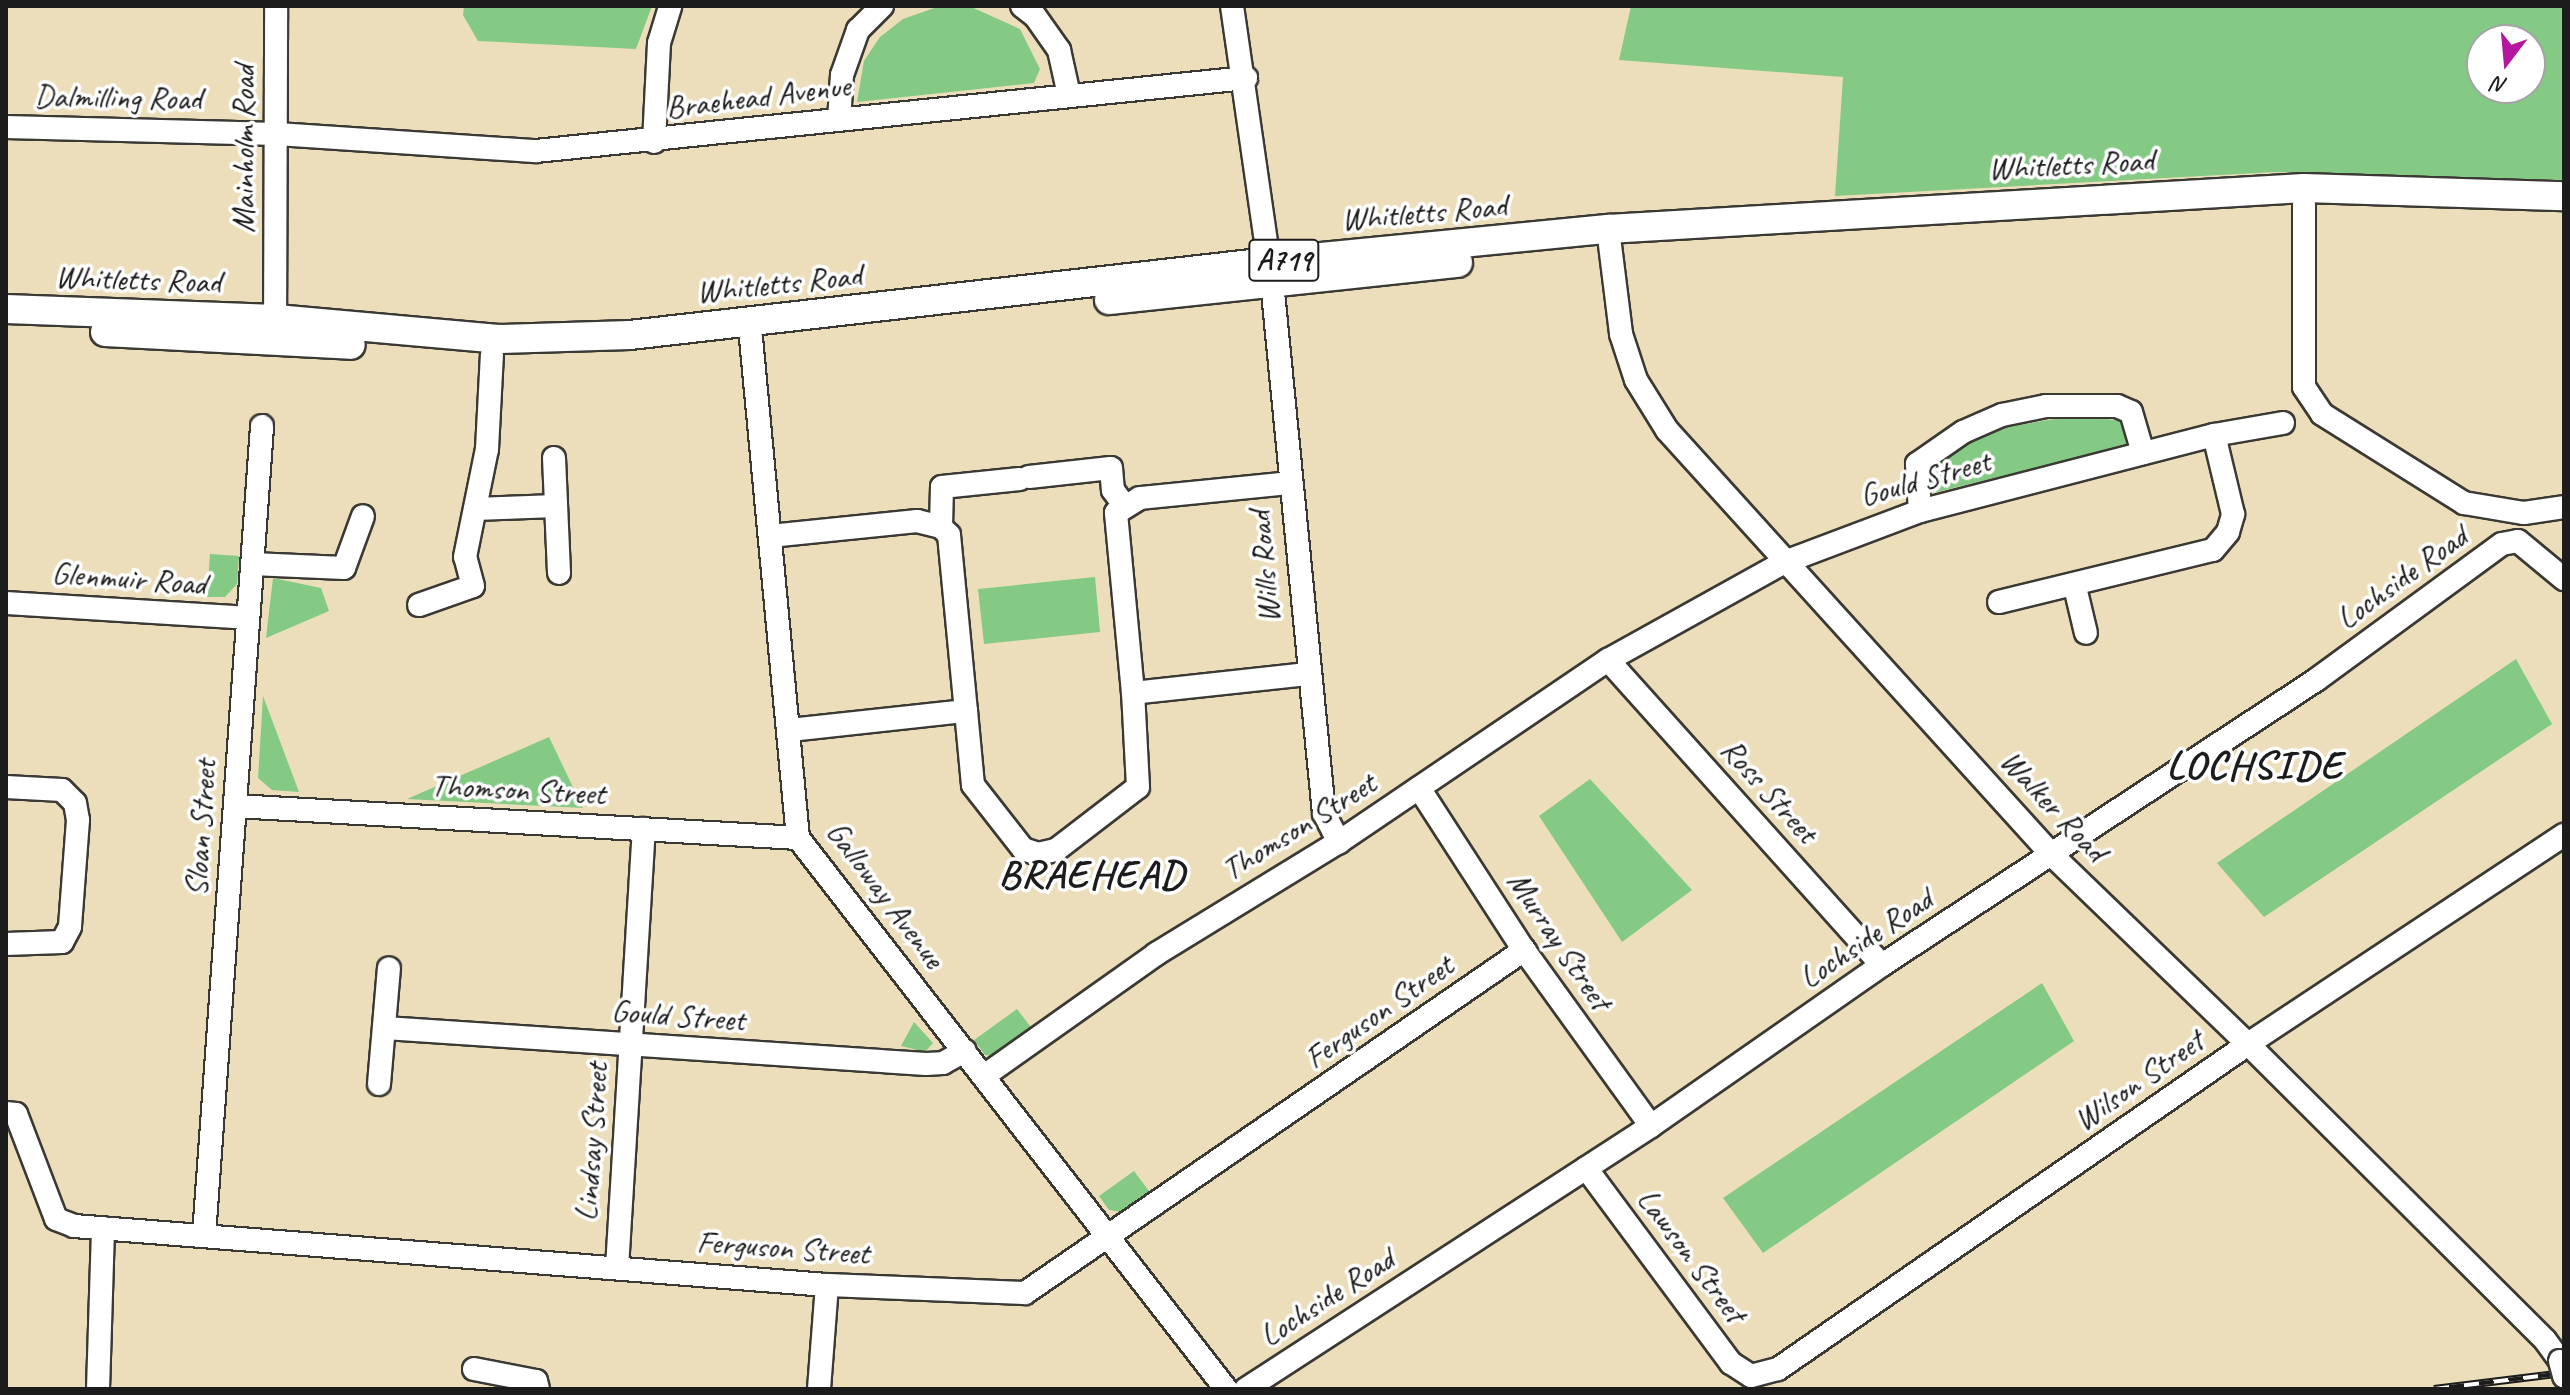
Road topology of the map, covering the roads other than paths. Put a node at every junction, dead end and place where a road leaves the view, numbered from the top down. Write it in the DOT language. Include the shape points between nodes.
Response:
graph roads {
  1 [pos="276,6"];
  2 [pos="670,6"];
  3 [pos="882,6"];
  4 [pos="1022,6"];
  5 [pos="1232,6"];
  6 [pos="1246,78"];
  7 [pos="1069,95"];
  8 [pos="839,120"];
  9 [pos="6,127"];
  10 [pos="277,134"];
  11 [pos="654,142"];
  12 [pos="2564,196"];
  13 [pos="2304,205"];
  14 [pos="2564,215"];
  15 [pos="1609,238"];
  16 [pos="1270,272"];
  17 [pos="6,309"];
  18 [pos="6,326"];
  19 [pos="276,330"];
  20 [pos="751,338"];
  21 [pos="492,355"];
  22 [pos="2283,423"];
  23 [pos="262,426"];
  24 [pos="2214,435"];
  25 [pos="2143,453"];
  26 [pos="554,458"];
  27 [pos="1290,483"];
  28 [pos="1123,504"];
  29 [pos="556,506"];
  30 [pos="2564,507"];
  31 [pos="475,509"];
  32 [pos="1920,511"];
  33 [pos="363,516"];
  34 [pos="941,527"];
  35 [pos="770,536"];
  36 [pos="1785,562"];
  37 [pos="252,564"];
  38 [pos="559,573"];
  39 [pos="2564,579"];
  40 [pos="2075,587"];
  41 [pos="1999,602"];
  42 [pos="6,603"];
  43 [pos="419,605"];
  44 [pos="248,618"];
  45 [pos="2086,633"];
  46 [pos="1608,660"];
  47 [pos="1308,674"];
  48 [pos="1133,693"];
  49 [pos="966,711"];
  50 [pos="790,730"];
  51 [pos="6,787"];
  52 [pos="1419,788"];
  53 [pos="235,806"];
  54 [pos="644,829"];
  55 [pos="2564,835"];
  56 [pos="798,838"];
  57 [pos="1339,842"];
  58 [pos="2052,855"];
  59 [pos="6,944"];
  60 [pos="1524,950"];
  61 [pos="1882,965"];
  62 [pos="389,968"];
  63 [pos="385,1028"];
  64 [pos="2248,1044"];
  65 [pos="631,1045"];
  66 [pos="965,1051"];
  67 [pos="984,1076"];
  68 [pos="379,1084"];
  69 [pos="6,1113"];
  70 [pos="1651,1126"];
  71 [pos="1586,1168"];
  72 [pos="103,1228"];
  73 [pos="204,1236"];
  74 [pos="1113,1237"];
  75 [pos="617,1268"];
  76 [pos="827,1285"];
  77 [pos="2563,1364"];
  78 [pos="474,1369"];
  79 [pos="1751,1376"];
  80 [pos="98,1389"];
  81 [pos="538,1389"];
  82 [pos="819,1389"];
  83 [pos="1226,1389"];
  84 [pos="1246,1389"];
  1 -- 10 [label="street, Mainholm Road"];
  2 -- 11 [label="street" via="659,43"];
  3 -- 8 [label="street" via="858,30 842,75"];
  4 -- 7 [label="street" via="1059,50"];
  5 -- 6 [label="street, Wills Road"];
  6 -- 7 [label="street, Braehead Avenue"];
  6 -- 16 [label="street, Wills Road"];
  7 -- 8 [label="street, Braehead Avenue"];
  8 -- 11 [label="street, Braehead Avenue"];
  9 -- 10 [label="street, Dalmilling Road"];
  10 -- 11 [label="street, Braehead Avenue" via="536,151"];
  10 -- 19 [label="street, Mainholm Road"];
  12 -- 15 [label="main road, Whitletts Road / A719" via="2304,188"];
  13 -- 14 [label="main road, Whitletts Road / A719"];
  13 -- 15 [label="main road, Whitletts Road / A719" via="2065,211"];
  13 -- 30 [label="street" via="2304,387 2322,414 2464,503 2524,513"];
  15 -- 16 [label="main road, Whitletts Road / A719"];
  15 -- 36 [label="street, Walker Road" via="1621,334 1636,380 1667,430"];
  16 -- 19 [label="main road, Whitletts Road / A719" via="630,335 498,339"];
  16 -- 20 [label="main road, Whitletts Road / A719"];
  16 -- 27 [label="street, Wills Road"];
  17 -- 19 [label="main road, Whitletts Road / A719"];
  18 -- 19 [label="main road, Whitletts Road / A719"];
  19 -- 21 [label="main road, Whitletts Road / A719"];
  20 -- 21 [label="main road, Whitletts Road / A719" via="578,354"];
  20 -- 35 [label="street, Galloway Avenue"];
  21 -- 31 [label="street" via="487,449"];
  22 -- 24 [label="street, Gould Street"];
  23 -- 37 [label="street, Sloan Street"];
  24 -- 25 [label="street, Gould Street"];
  24 -- 40 [label="street" via="2233,514 2213,550"];
  25 -- 32 [label="street, Gould Street"];
  25 -- 32 [label="street" via="2131,412 2117,406 2046,406 2002,415 1963,432 1917,464"];
  26 -- 29 [label="street"];
  27 -- 28 [label="street"];
  27 -- 47 [label="street, Wills Road"];
  28 -- 34 [label="street" via="1113,490 1111,468 942,487"];
  28 -- 48 [label="street" via="1116,513 1116,528"];
  29 -- 31 [label="street"];
  29 -- 38 [label="street"];
  31 -- 43 [label="street" via="465,557 473,586"];
  32 -- 36 [label="street, Gould Street"];
  33 -- 37 [label="street" via="344,568"];
  34 -- 35 [label="street" via="917,521"];
  34 -- 49 [label="street" via="949,535"];
  35 -- 50 [label="street, Galloway Avenue"];
  36 -- 46 [label="street, Gould Street"];
  36 -- 58 [label="street, Walker Road"];
  37 -- 44 [label="street, Sloan Street"];
  39 -- 58 [label="street, Lochside Road" via="2518,541 2502,544 2316,680"];
  40 -- 41 [label="street"];
  40 -- 45 [label="street"];
  42 -- 44 [label="street, Glenmuir Road"];
  44 -- 53 [label="street, Sloan Street"];
  46 -- 52 [label="street, Thomson Street"];
  46 -- 61 [label="street, Ross Street"];
  47 -- 48 [label="street"];
  47 -- 57 [label="street, Wills Road" via="1324,813"];
  48 -- 49 [label="street" via="1138,787 1056,850 1038,854 1023,849 973,785"];
  49 -- 50 [label="street"];
  50 -- 56 [label="street, Galloway Avenue"];
  51 -- 59 [label="street" via="62,790 75,803 78,820 70,927 62,942"];
  52 -- 57 [label="street, Thomson Street"];
  52 -- 60 [label="street, Murray Street"];
  53 -- 54 [label="street, Thomson Street"];
  53 -- 73 [label="street, Sloan Street"];
  54 -- 56 [label="street, Thomson Street"];
  54 -- 65 [label="street, Lindsay Street"];
  55 -- 64 [label="street, Wilson Street"];
  56 -- 66 [label="street, Galloway Avenue"];
  57 -- 67 [label="street, Thomson Street" via="1156,954"];
  58 -- 61 [label="street, Lochside Road"];
  58 -- 64 [label="street, Walker Road"];
  60 -- 70 [label="street, Murray Street"];
  60 -- 74 [label="street, Ferguson Street"];
  61 -- 70 [label="street, Lochside Road"];
  62 -- 63 [label="street"];
  63 -- 65 [label="street, Gould Street"];
  63 -- 68 [label="street"];
  64 -- 77 [label="street, Walker Road" via="2545,1340"];
  64 -- 79 [label="street, Wilson Street" via="1778,1369"];
  65 -- 66 [label="street, Gould Street" via="926,1064 943,1063"];
  65 -- 75 [label="street, Lindsay Street"];
  66 -- 67 [label="street, Galloway Avenue"];
  67 -- 74 [label="street, Galloway Avenue"];
  69 -- 72 [label="street, Ferguson Street" via="16,1114 56,1219"];
  70 -- 71 [label="street, Lochside Road"];
  71 -- 79 [label="street, Lawson Street" via="1731,1363"];
  71 -- 84 [label="street, Lochside Road"];
  72 -- 73 [label="street, Ferguson Street"];
  72 -- 80 [label="street"];
  73 -- 75 [label="street, Ferguson Street"];
  74 -- 76 [label="street, Ferguson Street" via="1025,1293"];
  74 -- 83 [label="street, Galloway Avenue"];
  75 -- 76 [label="street, Ferguson Street"];
  76 -- 82 [label="street"];
  78 -- 81 [label="street" via="536,1381"];
}
